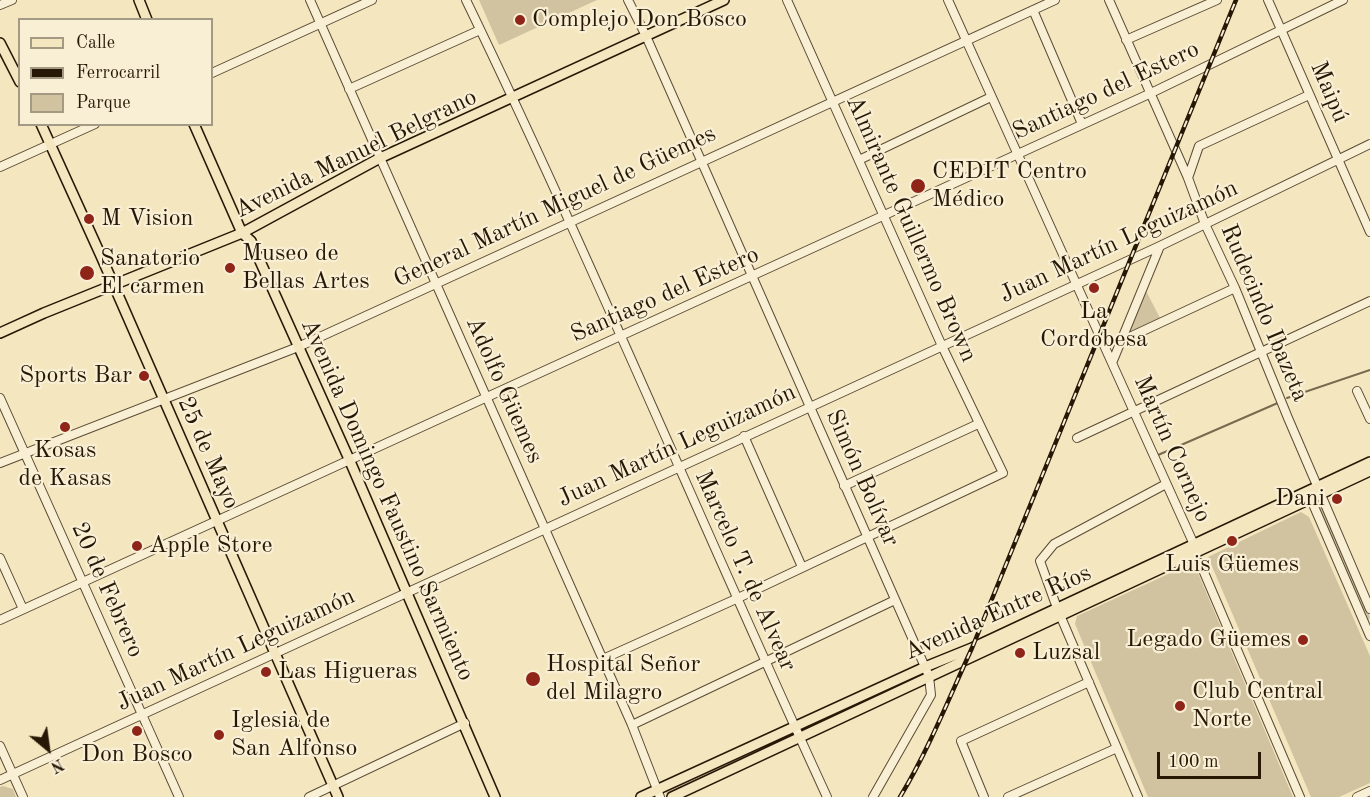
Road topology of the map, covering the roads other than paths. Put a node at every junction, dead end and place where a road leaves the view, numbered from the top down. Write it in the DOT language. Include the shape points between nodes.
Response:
graph roads {
  1 [pos="12,0"];
  2 [pos="139,0"];
  3 [pos="310,0"];
  4 [pos="372,0"];
  5 [pos="466,0"];
  6 [pos="628,0"];
  7 [pos="724,0"];
  8 [pos="787,0"];
  9 [pos="948,0"];
  10 [pos="1055,0"];
  11 [pos="1109,0"];
  12 [pos="1217,0"];
  13 [pos="1268,0"];
  14 [pos="1343,0"];
  15 [pos="0,5"];
  16 [pos="1034,10"];
  17 [pos="146,18"];
  18 [pos="321,23"];
  19 [pos="1281,29"];
  20 [pos="480,30"];
  21 [pos="646,36"];
  22 [pos="966,40"];
  23 [pos="1126,40"];
  24 [pos="0,43"];
  25 [pos="213,73"];
  26 [pos="18,78"];
  27 [pos="350,89"];
  28 [pos="1149,94"];
  29 [pos="1309,96"];
  30 [pos="991,97"];
  31 [pos="513,98"];
  32 [pos="833,101"];
  33 [pos="1082,124"];
  34 [pos="42,126"];
  35 [pos="91,126"];
  36 [pos="195,126"];
  37 [pos="51,144"];
  38 [pos="1370,144"];
  39 [pos="1017,154"];
  40 [pos="380,158"];
  41 [pos="859,160"];
  42 [pos="1337,160"];
  43 [pos="701,161"];
  44 [pos="0,167"];
  45 [pos="1188,178"];
  46 [pos="883,216"];
  47 [pos="569,223"];
  48 [pos="1205,224"];
  49 [pos="1369,230"];
  50 [pos="242,233"];
  51 [pos="1160,246"];
  52 [pos="752,277"];
  53 [pos="113,284"];
  54 [pos="435,284"];
  55 [pos="1075,284"];
  56 [pos="1235,288"];
  57 [pos="1370,301"];
  58 [pos="0,333"];
  59 [pos="620,336"];
  60 [pos="1119,342"];
  61 [pos="942,346"];
  62 [pos="298,347"];
  63 [pos="1262,353"];
  64 [pos="1112,363"];
  65 [pos="1357,391"];
  66 [pos="0,398"];
  67 [pos="486,398"];
  68 [pos="163,401"];
  69 [pos="808,406"];
  70 [pos="1134,413"];
  71 [pos="1370,419"];
  72 [pos="978,424"];
  73 [pos="744,436"];
  74 [pos="1077,438"];
  75 [pos="24,453"];
  76 [pos="349,459"];
  77 [pos="1370,462"];
  78 [pos="0,463"];
  79 [pos="677,467"];
  80 [pos="1370,471"];
  81 [pos="1166,484"];
  82 [pos="844,486"];
  83 [pos="1319,490"];
  84 [pos="1309,494"];
  85 [pos="216,520"];
  86 [pos="544,529"];
  87 [pos="867,537"];
  88 [pos="1198,548"];
  89 [pos="1186,557"];
  90 [pos="0,558"];
  91 [pos="1200,563"];
  92 [pos="802,567"];
  93 [pos="82,583"];
  94 [pos="408,593"];
  95 [pos="736,599"];
  96 [pos="895,600"];
  97 [pos="23,609"];
  98 [pos="1370,609"];
  99 [pos="1059,611"];
  100 [pos="0,620"];
  101 [pos="1369,633"];
  102 [pos="983,647"];
  103 [pos="274,653"];
  104 [pos="603,659"];
  105 [pos="765,662"];
  106 [pos="925,667"];
  107 [pos="929,676"];
  108 [pos="1089,682"];
  109 [pos="142,714"];
  110 [pos="465,723"];
  111 [pos="632,725"];
  112 [pos="795,728"];
  113 [pos="800,738"];
  114 [pos="0,746"];
  115 [pos="1117,748"];
  116 [pos="13,775"];
  117 [pos="0,780"];
  118 [pos="333,786"];
  119 [pos="1370,791"];
  120 [pos="658,793"];
  121 [pos="23,797"];
  122 [pos="179,797"];
  123 [pos="309,797"];
  124 [pos="338,797"];
  125 [pos="495,797"];
  126 [pos="641,797"];
  127 [pos="672,797"];
  128 [pos="827,797"];
  129 [pos="873,797"];
  130 [pos="984,797"];
  131 [pos="1008,797"];
  132 [pos="1138,797"];
  133 [pos="1300,797"];
  134 [pos="1357,797"];
  1 -- 15 [label="street"];
  2 -- 17 [label="main road"];
  3 -- 18 [label="street, Adolfo Güemes"];
  4 -- 18 [label="street"];
  5 -- 20 [label="street, Marcelo T. de Alvear"];
  6 -- 21 [label="street, Simón Bolívar"];
  7 -- 21 [label="main road, Avenida Manuel Belgrano"];
  8 -- 32 [label="street, Almirante Guillermo Brown"];
  9 -- 22 [label="street, Martín Cornejo"];
  10 -- 16 [label="street, General Martín Miguel de Güemes"];
  11 -- 23 [label="street, Rudecindo Ibazeta"];
  12 -- 23 [label="street"];
  13 -- 19 [label="street, Maipú"];
  14 -- 19 [label="street, Santiago del Estero"];
  16 -- 22 [label="street, General Martín Miguel de Güemes"];
  16 -- 33 [label="street"];
  18 -- 25 [label="street"];
  18 -- 27 [label="street, Adolfo Güemes"];
  19 -- 28 [label="street, Santiago del Estero"];
  19 -- 29 [label="street, Maipú"];
  20 -- 27 [label="street"];
  20 -- 31 [label="street, Marcelo T. de Alvear"];
  21 -- 31 [label="main road, Avenida Manuel Belgrano"];
  21 -- 43 [label="street, Simón Bolívar"];
  22 -- 30 [label="street, Martín Cornejo"];
  22 -- 32 [label="street, General Martín Miguel de Güemes"];
  23 -- 28 [label="street, Rudecindo Ibazeta"];
  24 -- 26 [label="main road"];
  27 -- 40 [label="street, Adolfo Güemes"];
  28 -- 33 [label="street, Santiago del Estero"];
  28 -- 45 [label="street, Rudecindo Ibazeta"];
  29 -- 42 [label="street, Maipú"];
  29 -- 45 [label="street" via="1199,146"];
  30 -- 39 [label="street, Martín Cornejo"];
  30 -- 41 [label="street"];
  31 -- 40 [label="main road, Avenida Manuel Belgrano"];
  31 -- 47 [label="street, Marcelo T. de Alvear"];
  32 -- 41 [label="street, Almirante Guillermo Brown"];
  32 -- 43 [label="street, General Martín Miguel de Güemes"];
  33 -- 39 [label="street, Santiago del Estero"];
  34 -- 37 [label="main road, 25 de Mayo"];
  35 -- 37 [label="street"];
  36 -- 50 [label="main road, Avenida Domingo Faustino Sarmiento"];
  37 -- 44 [label="street"];
  37 -- 53 [label="main road, 25 de Mayo"];
  38 -- 42 [label="street, Juan Martín Leguizamón"];
  39 -- 46 [label="street, Santiago del Estero"];
  39 -- 55 [label="street, Martín Cornejo"];
  40 -- 50 [label="main road, Avenida Manuel Belgrano"];
  40 -- 54 [label="street, Adolfo Güemes"];
  41 -- 46 [label="street, Almirante Guillermo Brown"];
  42 -- 48 [label="street, Juan Martín Leguizamón"];
  42 -- 49 [label="street, Maipú"];
  43 -- 47 [label="street, General Martín Miguel de Güemes"];
  43 -- 52 [label="street, Simón Bolívar"];
  45 -- 48 [label="street, Rudecindo Ibazeta"];
  46 -- 52 [label="street, Santiago del Estero"];
  46 -- 61 [label="street, Almirante Guillermo Brown"];
  47 -- 54 [label="street, General Martín Miguel de Güemes"];
  47 -- 59 [label="street, Marcelo T. de Alvear"];
  48 -- 51 [label="street, Juan Martín Leguizamón"];
  48 -- 56 [label="street, Rudecindo Ibazeta"];
  50 -- 53 [label="main road, Avenida Manuel Belgrano"];
  50 -- 62 [label="main road, Avenida Domingo Faustino Sarmiento" via="251,241"];
  51 -- 55 [label="street, Juan Martín Leguizamón"];
  51 -- 60 [label="street, Martín Cornejo"];
  52 -- 59 [label="street, Santiago del Estero"];
  52 -- 69 [label="street, Simón Bolívar"];
  53 -- 58 [label="main road, Avenida Manuel Belgrano"];
  53 -- 68 [label="main road, 25 de Mayo"];
  54 -- 62 [label="street, General Martín Miguel de Güemes"];
  54 -- 67 [label="street, Adolfo Güemes"];
  55 -- 61 [label="street, Juan Martín Leguizamón"];
  55 -- 64 [label="street, Martín Cornejo"];
  56 -- 60 [label="street"];
  56 -- 63 [label="street, Rudecindo Ibazeta"];
  57 -- 63 [label="street"];
  59 -- 67 [label="street, Santiago del Estero"];
  59 -- 79 [label="street, Marcelo T. de Alvear"];
  60 -- 64 [label="street, Martín Cornejo"];
  61 -- 69 [label="street, Juan Martín Leguizamón"];
  61 -- 72 [label="street, Almirante Guillermo Brown"];
  62 -- 68 [label="street, General Martín Miguel de Güemes"];
  62 -- 76 [label="main road, Avenida Domingo Faustino Sarmiento"];
  63 -- 70 [label="street"];
  63 -- 83 [label="street, Rudecindo Ibazeta"];
  64 -- 70 [label="street, Martín Cornejo"];
  65 -- 71 [label="street"];
  66 -- 75 [label="street, 20 de Febrero"];
  67 -- 76 [label="street, Santiago del Estero"];
  67 -- 86 [label="street, Adolfo Güemes"];
  68 -- 75 [label="street, General Martín Miguel de Güemes"];
  68 -- 85 [label="main road, 25 de Mayo"];
  69 -- 73 [label="street, Juan Martín Leguizamón"];
  69 -- 82 [label="street, Simón Bolívar"];
  70 -- 74 [label="street"];
  70 -- 81 [label="street, Martín Cornejo"];
  72 -- 82 [label="street"];
  72 -- 87 [label="street, Almirante Guillermo Brown" via="1003,473"];
  73 -- 79 [label="street, Juan Martín Leguizamón"];
  73 -- 92 [label="street"];
  75 -- 78 [label="street, General Martín Miguel de Güemes"];
  75 -- 93 [label="street, 20 de Febrero"];
  76 -- 85 [label="street, Santiago del Estero"];
  76 -- 94 [label="main road, Avenida Domingo Faustino Sarmiento"];
  77 -- 83 [label="main road, Avenida Entre Ríos"];
  79 -- 86 [label="street, Juan Martín Leguizamón"];
  79 -- 95 [label="street, Marcelo T. de Alvear"];
  80 -- 83 [label="main road, Avenida Entre Ríos"];
  81 -- 88 [label="street, Martín Cornejo"];
  81 -- 99 [label="street" via="1054,544 1040,561"];
  82 -- 87 [label="street, Simón Bolívar"];
  83 -- 84 [label="main road, Avenida Entre Ríos"];
  83 -- 98 [label="street, Rudecindo Ibazeta"];
  84 -- 88 [label="main road, Avenida Entre Ríos"];
  84 -- 101 [label="street"];
  85 -- 93 [label="street, Santiago del Estero"];
  85 -- 103 [label="main road, 25 de Mayo"];
  86 -- 94 [label="street, Juan Martín Leguizamón"];
  86 -- 104 [label="street, Adolfo Güemes"];
  87 -- 92 [label="street"];
  87 -- 96 [label="street, Simón Bolívar"];
  88 -- 89 [label="main road, Avenida Entre Ríos"];
  88 -- 91 [label="street" via="1202,552"];
  88 -- 99 [label="main road, Avenida Entre Ríos"];
  89 -- 91 [label="street"];
  89 -- 99 [label="main road, Avenida Entre Ríos"];
  90 -- 97 [label="street"];
  91 -- 133 [label="street"];
  92 -- 95 [label="street"];
  93 -- 97 [label="street, Santiago del Estero"];
  93 -- 109 [label="street, 20 de Febrero"];
  94 -- 103 [label="street, Juan Martín Leguizamón"];
  94 -- 110 [label="main road, Avenida Domingo Faustino Sarmiento"];
  95 -- 104 [label="street"];
  95 -- 105 [label="street, Marcelo T. de Alvear"];
  96 -- 105 [label="street"];
  96 -- 106 [label="street, Simón Bolívar"];
  97 -- 100 [label="street, Santiago del Estero"];
  99 -- 102 [label="main road, Avenida Entre Ríos"];
  99 -- 108 [label="street"];
  102 -- 106 [label="main road, Avenida Entre Ríos"];
  102 -- 107 [label="main road, Avenida Entre Ríos"];
  103 -- 109 [label="street, Juan Martín Leguizamón"];
  103 -- 118 [label="main road, 25 de Mayo"];
  104 -- 111 [label="street, Adolfo Güemes"];
  105 -- 111 [label="street"];
  105 -- 112 [label="street, Marcelo T. de Alvear"];
  106 -- 107 [label="street, Simón Bolívar"];
  106 -- 112 [label="main road, Avenida Entre Ríos"];
  107 -- 113 [label="main road, Avenida Entre Ríos"];
  107 -- 129 [label="street" via="931,695"];
  108 -- 115 [label="street"];
  108 -- 130 [label="street" via="961,741"];
  109 -- 116 [label="street, Juan Martín Leguizamón"];
  109 -- 122 [label="street, 20 de Febrero"];
  110 -- 118 [label="street"];
  110 -- 125 [label="main road, Avenida Domingo Faustino Sarmiento"];
  111 -- 120 [label="street, Adolfo Güemes"];
  112 -- 113 [label="street, Marcelo T. de Alvear"];
  112 -- 120 [label="main road, Avenida Entre Ríos"];
  113 -- 127 [label="main road, Avenida Entre Ríos"];
  113 -- 128 [label="street, Marcelo T. de Alvear"];
  114 -- 116 [label="street"];
  115 -- 131 [label="street"];
  115 -- 132 [label="street"];
  116 -- 117 [label="street, Juan Martín Leguizamón"];
  116 -- 121 [label="street"];
  118 -- 123 [label="street"];
  118 -- 124 [label="main road, 25 de Mayo"];
  119 -- 134 [label="street"];
  120 -- 126 [label="main road, Avenida Entre Ríos"];
}
